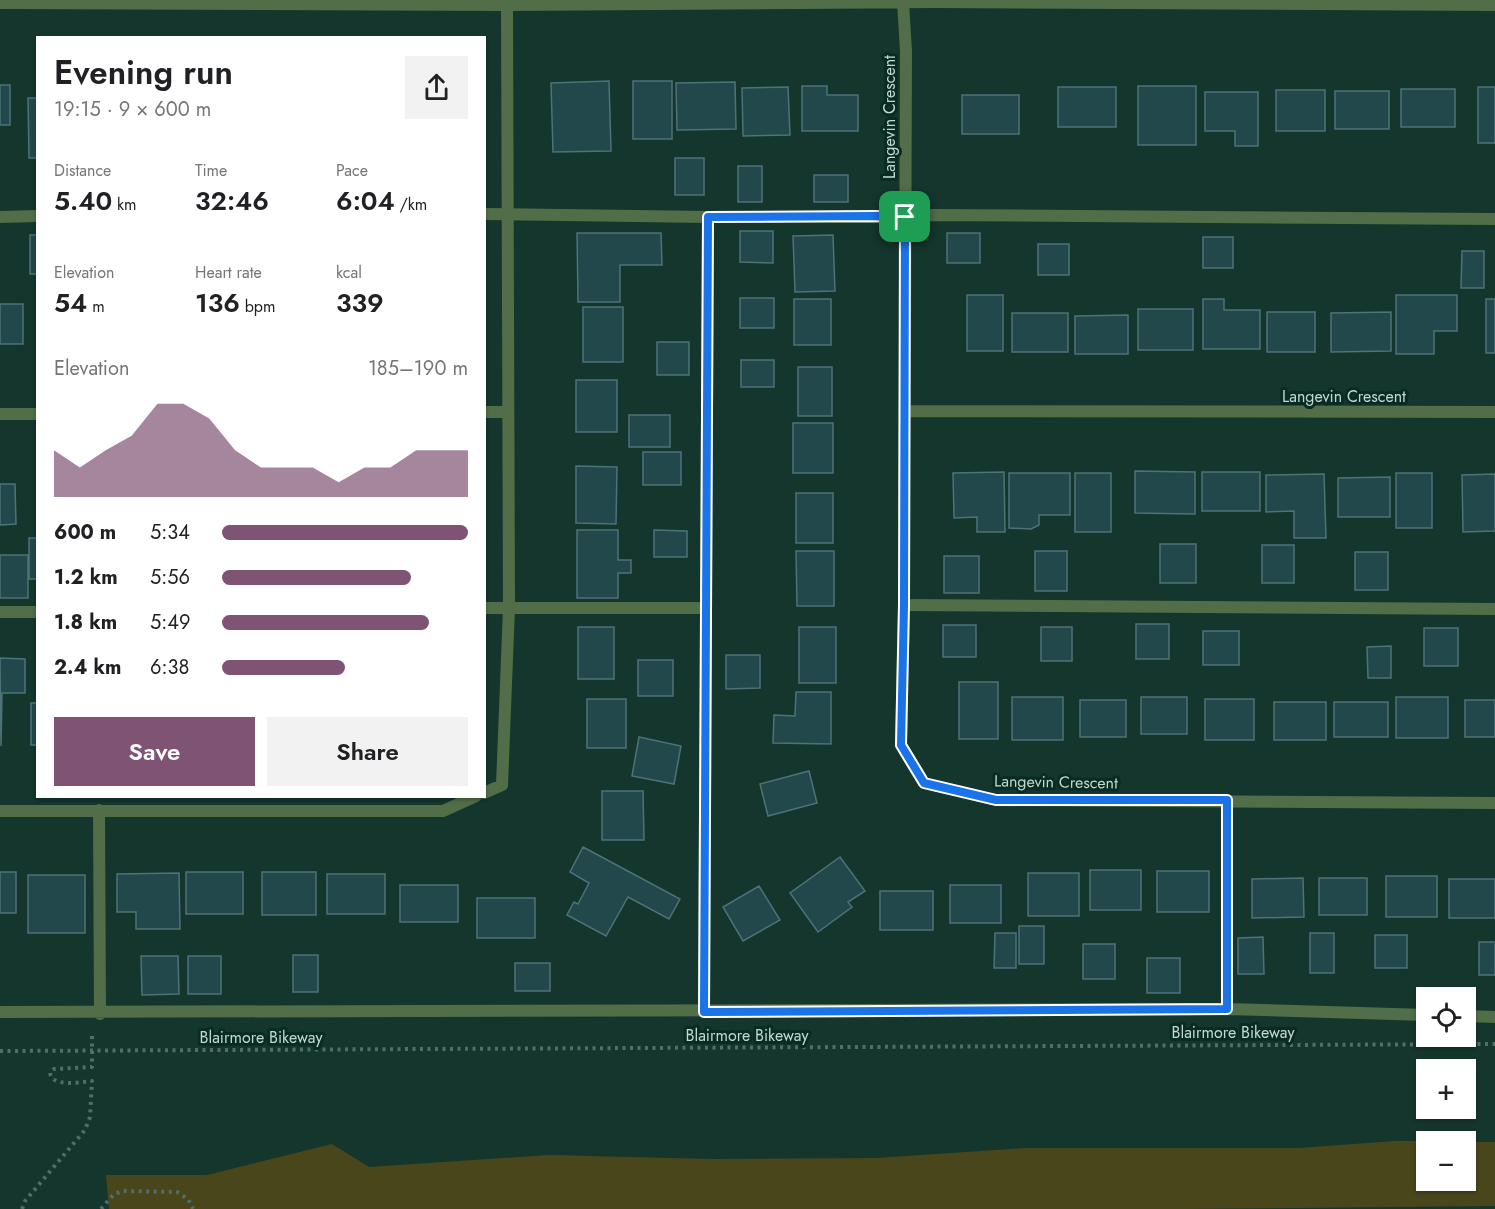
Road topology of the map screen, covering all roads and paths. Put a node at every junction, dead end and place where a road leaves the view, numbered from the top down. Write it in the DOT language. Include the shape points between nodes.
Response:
graph roads {
  1 [pos="100,1"];
  2 [pos="903,2"];
  3 [pos="1200,2"];
  4 [pos="1409,2"];
  5 [pos="0,3"];
  6 [pos="507,5"];
  7 [pos="1495,5"];
  8 [pos="486,214"];
  9 [pos="507,214"];
  10 [pos="36,216"];
  11 [pos="0,217"];
  12 [pos="708,217"];
  13 [pos="905,217"];
  14 [pos="1495,219"];
  15 [pos="905,411"];
  16 [pos="486,412"];
  17 [pos="508,412"];
  18 [pos="1495,412"];
  19 [pos="0,414"];
  20 [pos="36,414"];
  21 [pos="904,605"];
  22 [pos="486,608"];
  23 [pos="509,608"];
  24 [pos="706,608"];
  25 [pos="1495,609"];
  26 [pos="0,612"];
  27 [pos="36,612"];
  28 [pos="486,792"];
  29 [pos="472,798"];
  30 [pos="1227,800"];
  31 [pos="1495,803"];
  32 [pos="99,810"];
  33 [pos="0,811"];
  34 [pos="1227,1009"];
  35 [pos="0,1012"];
  36 [pos="704,1012"];
  37 [pos="99,1014"];
  38 [pos="1416,1015"];
  39 [pos="1476,1016"];
  40 [pos="1495,1017"];
  41 [pos="1495,1044"];
  42 [pos="92,1050"];
  43 [pos="0,1051"];
  44 [pos="22,1209"];
  45 [pos="102,1209"];
  46 [pos="193,1209"];
  1 -- 5 [label="street"];
  1 -- 6 [label="street"];
  2 -- 3 [label="street"];
  2 -- 6 [label="street"];
  2 -- 13 [label="street, Langevin Crescent"];
  3 -- 4 [label="street"];
  4 -- 7 [label="street"];
  6 -- 9 [label="street"];
  8 -- 9 [label="street"];
  9 -- 12 [label="street"];
  9 -- 17 [label="street"];
  10 -- 11 [label="street"];
  12 -- 13 [label="street"];
  12 -- 24 [label="street"];
  13 -- 14 [label="street"];
  13 -- 15 [label="street, Langevin Crescent"];
  15 -- 18 [label="street, Langevin Crescent"];
  15 -- 21 [label="street, Langevin Crescent"];
  16 -- 17 [label="street"];
  17 -- 23 [label="street"];
  19 -- 20 [label="street"];
  21 -- 25 [label="street"];
  21 -- 30 [label="street, Langevin Crescent" via="901,745 924,783 996,800"];
  22 -- 23 [label="street"];
  23 -- 24 [label="street"];
  23 -- 28 [label="street" via="502,785"];
  24 -- 36 [label="street"];
  26 -- 27 [label="street"];
  29 -- 32 [label="street" via="443,811"];
  30 -- 31 [label="street, Langevin Crescent"];
  30 -- 34 [label="street"];
  32 -- 33 [label="street"];
  32 -- 37 [label="street"];
  34 -- 36 [label="street"];
  34 -- 38 [label="street"];
  35 -- 37 [label="street"];
  36 -- 37 [label="street"];
  39 -- 40 [label="street"];
  41 -- 42 [label="path, Blairmore Bikeway"];
  42 -- 43 [label="path, Blairmore Bikeway"];
  42 -- 44 [label="path" via="92,1067 50,1072 52,1080 58,1082 92,1081 90,1116 85,1130"];
  45 -- 46 [label="path" via="113,1195 122,1191 177,1192 188,1199"];
}
